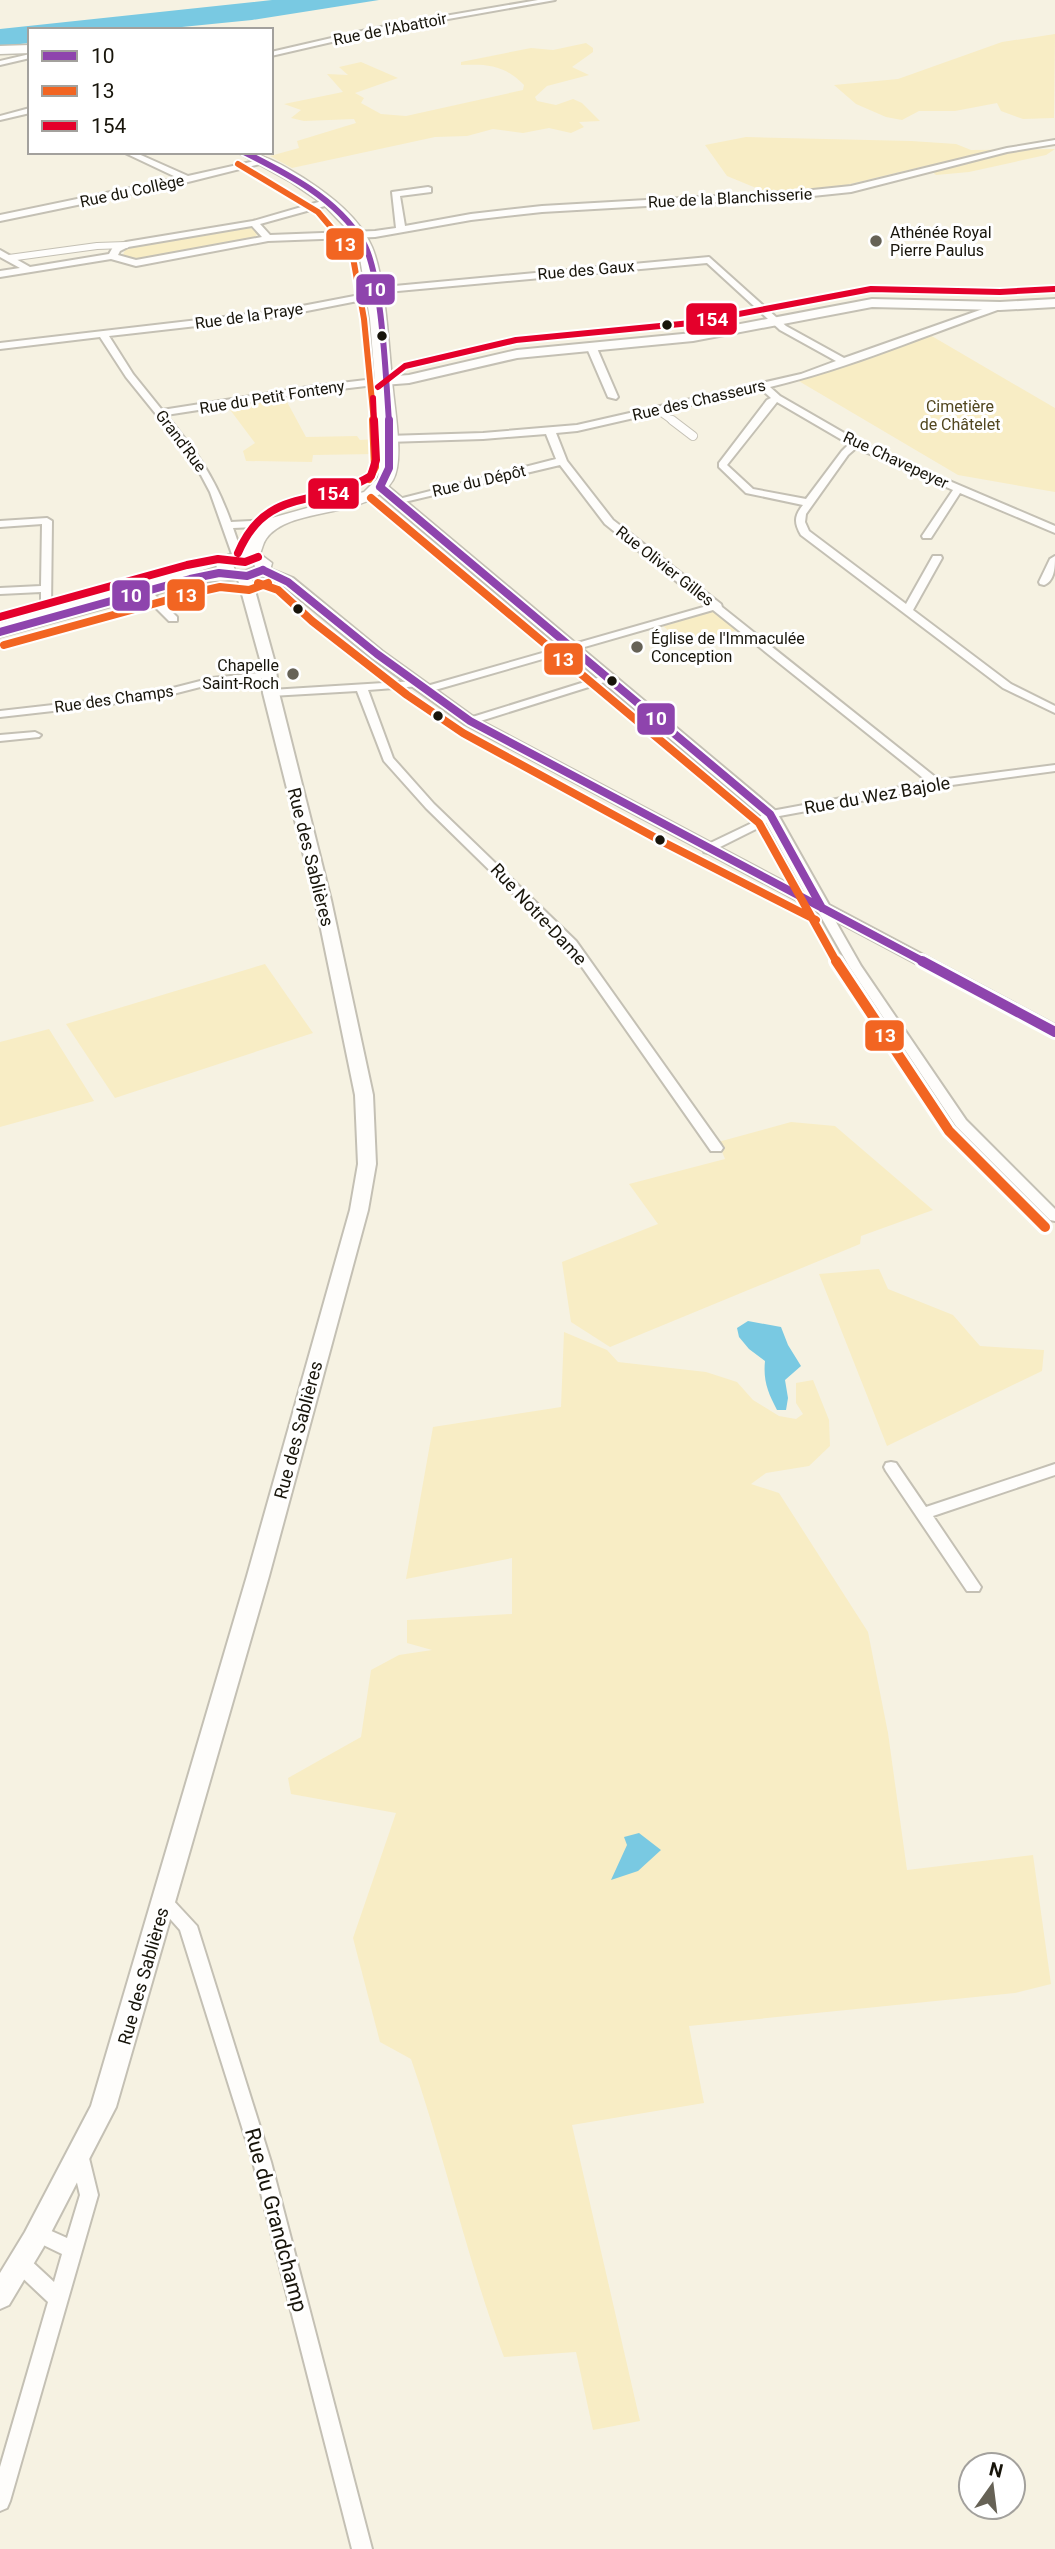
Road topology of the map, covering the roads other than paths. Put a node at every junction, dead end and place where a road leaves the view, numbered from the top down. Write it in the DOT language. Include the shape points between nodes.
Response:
graph roads {
  1 [pos="551,0"];
  2 [pos="28,49"];
  3 [pos="0,50"];
  4 [pos="273,54"];
  5 [pos="28,56"];
  6 [pos="0,63"];
  7 [pos="27,113"];
  8 [pos="0,118"];
  9 [pos="1055,142"];
  10 [pos="132,154"];
  11 [pos="248,154"];
  12 [pos="264,162"];
  13 [pos="188,179"];
  14 [pos="428,190"];
  15 [pos="329,202"];
  16 [pos="0,218"];
  17 [pos="254,222"];
  18 [pos="401,229"];
  19 [pos="357,235"];
  20 [pos="268,238"];
  21 [pos="126,245"];
  22 [pos="0,253"];
  23 [pos="113,256"];
  24 [pos="9,258"];
  25 [pos="28,269"];
  26 [pos="0,274"];
  27 [pos="373,293"];
  28 [pos="1055,303"];
  29 [pos="1000,306"];
  30 [pos="776,322"];
  31 [pos="104,335"];
  32 [pos="0,346"];
  33 [pos="591,346"];
  34 [pos="844,362"];
  35 [pos="764,386"];
  36 [pos="382,387"];
  37 [pos="613,397"];
  38 [pos="777,398"];
  39 [pos="656,409"];
  40 [pos="161,414"];
  41 [pos="550,430"];
  42 [pos="693,436"];
  43 [pos="387,439"];
  44 [pos="855,444"];
  45 [pos="562,461"];
  46 [pos="380,487"];
  47 [pos="958,489"];
  48 [pos="396,501"];
  49 [pos="809,503"];
  50 [pos="274,523"];
  51 [pos="0,524"];
  52 [pos="227,525"];
  53 [pos="1055,530"];
  54 [pos="927,536"];
  55 [pos="937,558"];
  56 [pos="1055,559"];
  57 [pos="242,566"];
  58 [pos="1044,582"];
  59 [pos="47,589"];
  60 [pos="0,591"];
  61 [pos="145,591"];
  62 [pos="717,606"];
  63 [pos="907,611"];
  64 [pos="46,613"];
  65 [pos="173,619"];
  66 [pos="0,626"];
  67 [pos="0,632"];
  68 [pos="573,648"];
  69 [pos="607,678"];
  70 [pos="269,684"];
  71 [pos="361,687"];
  72 [pos="420,687"];
  73 [pos="1055,710"];
  74 [pos="0,714"];
  75 [pos="470,721"];
  76 [pos="35,735"];
  77 [pos="0,738"];
  78 [pos="1055,768"];
  79 [pos="937,784"];
  80 [pos="770,814"];
  81 [pos="708,849"];
  82 [pos="822,908"];
  83 [pos="1055,1032"];
  84 [pos="716,1148"];
  85 [pos="1055,1217"];
  86 [pos="891,1467"];
  87 [pos="1055,1469"];
  88 [pos="923,1514"];
  89 [pos="973,1587"];
  90 [pos="165,1903"];
  91 [pos="79,2154"];
  92 [pos="38,2233"];
  93 [pos="74,2250"];
  94 [pos="20,2263"];
  95 [pos="0,2297"];
  96 [pos="60,2300"];
  97 [pos="0,2501"];
  98 [pos="362,2549"];
  1 -- 4 [label="street, Rue de l'Abattoir" via="375,30"];
  2 -- 3 [label="main road"];
  5 -- 6 [label="street"];
  7 -- 8 [label="street"];
  9 -- 18 [label="street, Rue de la Blanchisserie" via="851,189 542,209"];
  10 -- 13 [label="street"];
  11 -- 12 [label="main road"];
  12 -- 13 [label="street, Rue du Collège"];
  12 -- 15 [label="main road"];
  13 -- 16 [label="street, Rue du Collège"];
  14 -- 18 [label="street" via="396,194"];
  15 -- 17 [label="street"];
  15 -- 19 [label="main road"];
  17 -- 20 [label="street"];
  17 -- 21 [label="street"];
  18 -- 19 [label="street, Rue de la Blanchisserie"];
  19 -- 20 [label="street, Rue de la Blanchisserie"];
  19 -- 27 [label="main road" via="366,247"];
  20 -- 23 [label="street, Rue de la Blanchisserie" via="136,263"];
  21 -- 23 [label="street"];
  21 -- 24 [label="street"];
  22 -- 24 [label="street"];
  23 -- 25 [label="street"];
  24 -- 25 [label="street"];
  25 -- 26 [label="street"];
  27 -- 30 [label="street, Rue des Gaux" via="709,260"];
  27 -- 31 [label="street, Rue de la Praye" via="276,314"];
  27 -- 36 [label="main road"];
  28 -- 29 [label="main road"];
  29 -- 30 [label="main road" via="872,303"];
  29 -- 34 [label="street, Rue des Chasseurs"];
  30 -- 33 [label="main road" via="693,337"];
  30 -- 34 [label="street, Rue des Gaux"];
  31 -- 32 [label="street, Rue de la Praye"];
  31 -- 40 [label="street, Grand'Rue"];
  33 -- 36 [label="main road" via="517,354"];
  33 -- 37 [label="street"];
  34 -- 35 [label="street, Rue des Chasseurs"];
  35 -- 38 [label="street, Rue Chavepeyer"];
  35 -- 39 [label="street, Rue des Chasseurs"];
  36 -- 40 [label="street, Rue du Petit Fonteny"];
  36 -- 43 [label="main road"];
  38 -- 44 [label="street, Rue Chavepeyer"];
  38 -- 49 [label="street" via="722,465 750,491"];
  39 -- 41 [label="street, Rue des Chasseurs"];
  39 -- 42 [label="street"];
  40 -- 52 [label="street, Grand'Rue" via="197,459"];
  41 -- 43 [label="street, Rue des Chasseurs"];
  41 -- 45 [label="street, Rue Olivier Gilles"];
  43 -- 46 [label="main road" via="389,469"];
  44 -- 47 [label="street, Rue Chavepeyer"];
  44 -- 49 [label="street"];
  45 -- 48 [label="street, Rue du Dépôt"];
  45 -- 62 [label="street, Rue Olivier Gilles" via="609,523"];
  46 -- 48 [label="main road"];
  46 -- 50 [label="main road" via="354,501"];
  47 -- 53 [label="street, Rue Chavepeyer"];
  47 -- 54 [label="street, Rue Chavepeyer"];
  48 -- 68 [label="main road"];
  49 -- 63 [label="street" via="801,514 805,533"];
  50 -- 52 [label="street"];
  50 -- 57 [label="main road" via="258,537"];
  51 -- 59 [label="street" via="47,521"];
  52 -- 57 [label="street, Grand'Rue"];
  55 -- 63 [label="street"];
  56 -- 58 [label="street"];
  57 -- 61 [label="main road"];
  57 -- 64 [label="street"];
  57 -- 70 [label="main road, Rue des Sablières" via="268,663"];
  57 -- 72 [label="main road" via="285,578"];
  59 -- 60 [label="street"];
  59 -- 64 [label="street"];
  61 -- 65 [label="street"];
  61 -- 67 [label="main road"];
  62 -- 68 [label="street, Rue des Champs"];
  62 -- 79 [label="street, Rue Olivier Gilles"];
  63 -- 73 [label="street" via="1007,687"];
  64 -- 66 [label="street"];
  68 -- 69 [label="main road"];
  68 -- 72 [label="street, Rue des Champs"];
  69 -- 75 [label="street"];
  69 -- 80 [label="main road"];
  70 -- 71 [label="street, Rue des Champs"];
  70 -- 74 [label="street, Rue des Champs" via="212,681 169,692"];
  70 -- 90 [label="main road, Rue des Sablières" via="355,1049 365,1106 367,1164 359,1210"];
  71 -- 72 [label="street, Rue des Champs"];
  71 -- 84 [label="street, Rue Notre-Dame" via="388,760 572,944"];
  72 -- 75 [label="main road"];
  75 -- 81 [label="main road"];
  76 -- 77 [label="street"];
  78 -- 79 [label="street, Rue du Wez Bajole"];
  79 -- 80 [label="street, Rue du Wez Bajole"];
  80 -- 81 [label="street, Rue du Wez Bajole"];
  80 -- 82 [label="main road"];
  81 -- 82 [label="main road"];
  82 -- 83 [label="main road"];
  82 -- 85 [label="street" via="855,966 961,1124"];
  86 -- 88 [label="street"];
  87 -- 88 [label="street"];
  88 -- 89 [label="street"];
  90 -- 91 [label="main road, Rue des Sablières" via="103,2107"];
  90 -- 98 [label="street, Rue du Grandchamp" via="188,1926 262,2162"];
  91 -- 92 [label="main road, Rue des Sablières"];
  91 -- 93 [label="street" via="89,2195"];
  92 -- 93 [label="street"];
  92 -- 94 [label="main road, Rue des Sablières"];
  93 -- 96 [label="street"];
  94 -- 95 [label="main road, Rue des Sablières"];
  94 -- 96 [label="street"];
  96 -- 97 [label="street"];
}
